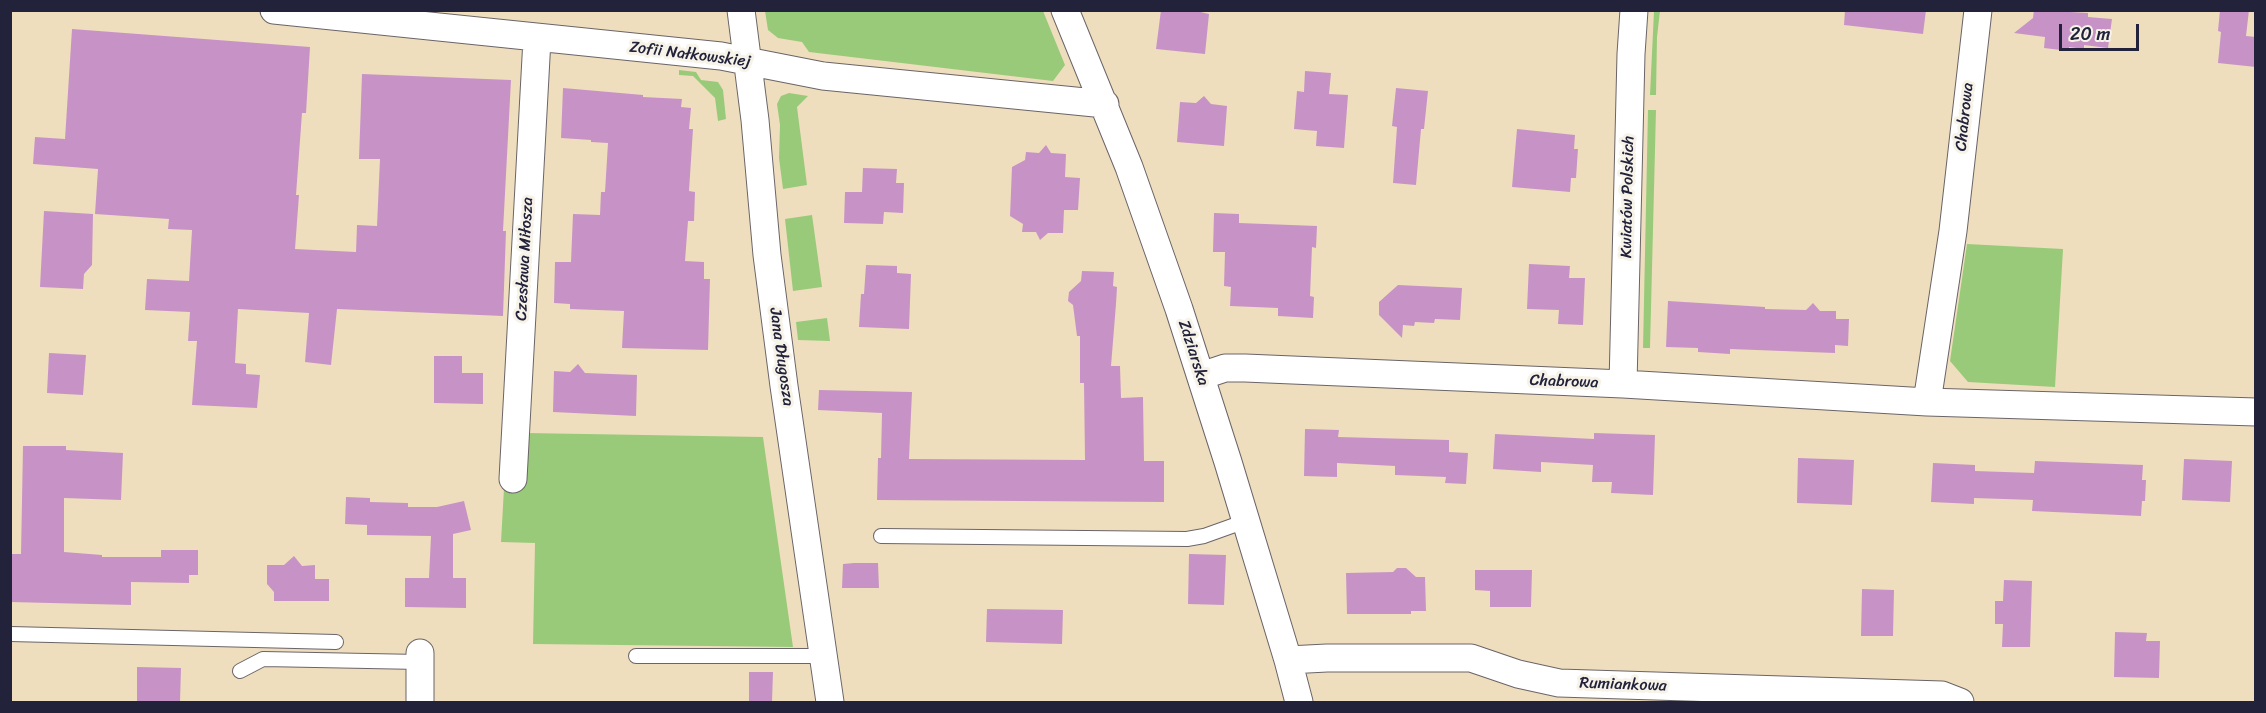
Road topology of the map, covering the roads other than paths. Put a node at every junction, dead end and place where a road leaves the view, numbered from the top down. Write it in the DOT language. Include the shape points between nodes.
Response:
graph roads {
  1 [pos="273,10"];
  2 [pos="741,10"];
  3 [pos="1065,10"];
  4 [pos="1634,10"];
  5 [pos="1978,10"];
  6 [pos="537,39"];
  7 [pos="747,61"];
  8 [pos="1105,104"];
  9 [pos="1201,376"];
  10 [pos="1623,384"];
  11 [pos="1927,402"];
  12 [pos="2256,412"];
  13 [pos="513,479"];
  14 [pos="1246,521"];
  15 [pos="880,536"];
  16 [pos="10,634"];
  17 [pos="336,642"];
  18 [pos="636,656"];
  19 [pos="822,656"];
  20 [pos="420,657"];
  21 [pos="1288,660"];
  22 [pos="240,671"];
  23 [pos="420,702"];
  24 [pos="830,702"];
  25 [pos="1299,702"];
  26 [pos="1960,702"];
  1 -- 6 [label="street, Zofii Nałkowskiej"];
  2 -- 7 [label="street, Jana Długosza"];
  3 -- 8 [label="street, Zdziarska"];
  4 -- 10 [label="street, Kwiatów Polskich"];
  5 -- 11 [label="street, Chabrowa" via="1953,231"];
  6 -- 7 [label="street, Zofii Nałkowskiej"];
  6 -- 13 [label="street, Czesława Miłosza"];
  7 -- 8 [label="street, Zofii Nałkowskiej" via="823,76"];
  7 -- 19 [label="street, Jana Długosza" via="767,255"];
  8 -- 9 [label="street, Zdziarska"];
  9 -- 10 [label="street, Chabrowa" via="1231,367"];
  9 -- 14 [label="street, Zdziarska"];
  10 -- 11 [label="street, Chabrowa"];
  11 -- 12 [label="street, Chabrowa"];
  14 -- 15 [label="lane" via="1187,539"];
  14 -- 21 [label="street, Zdziarska"];
  16 -- 17 [label="lane"];
  18 -- 19 [label="lane"];
  19 -- 24 [label="street, Jana Długosza"];
  20 -- 22 [label="lane" via="263,659"];
  20 -- 23 [label="street"];
  21 -- 25 [label="street, Zdziarska"];
  21 -- 26 [label="street, Rumiankowa" via="1471,658 1559,683 1942,695"];
}
